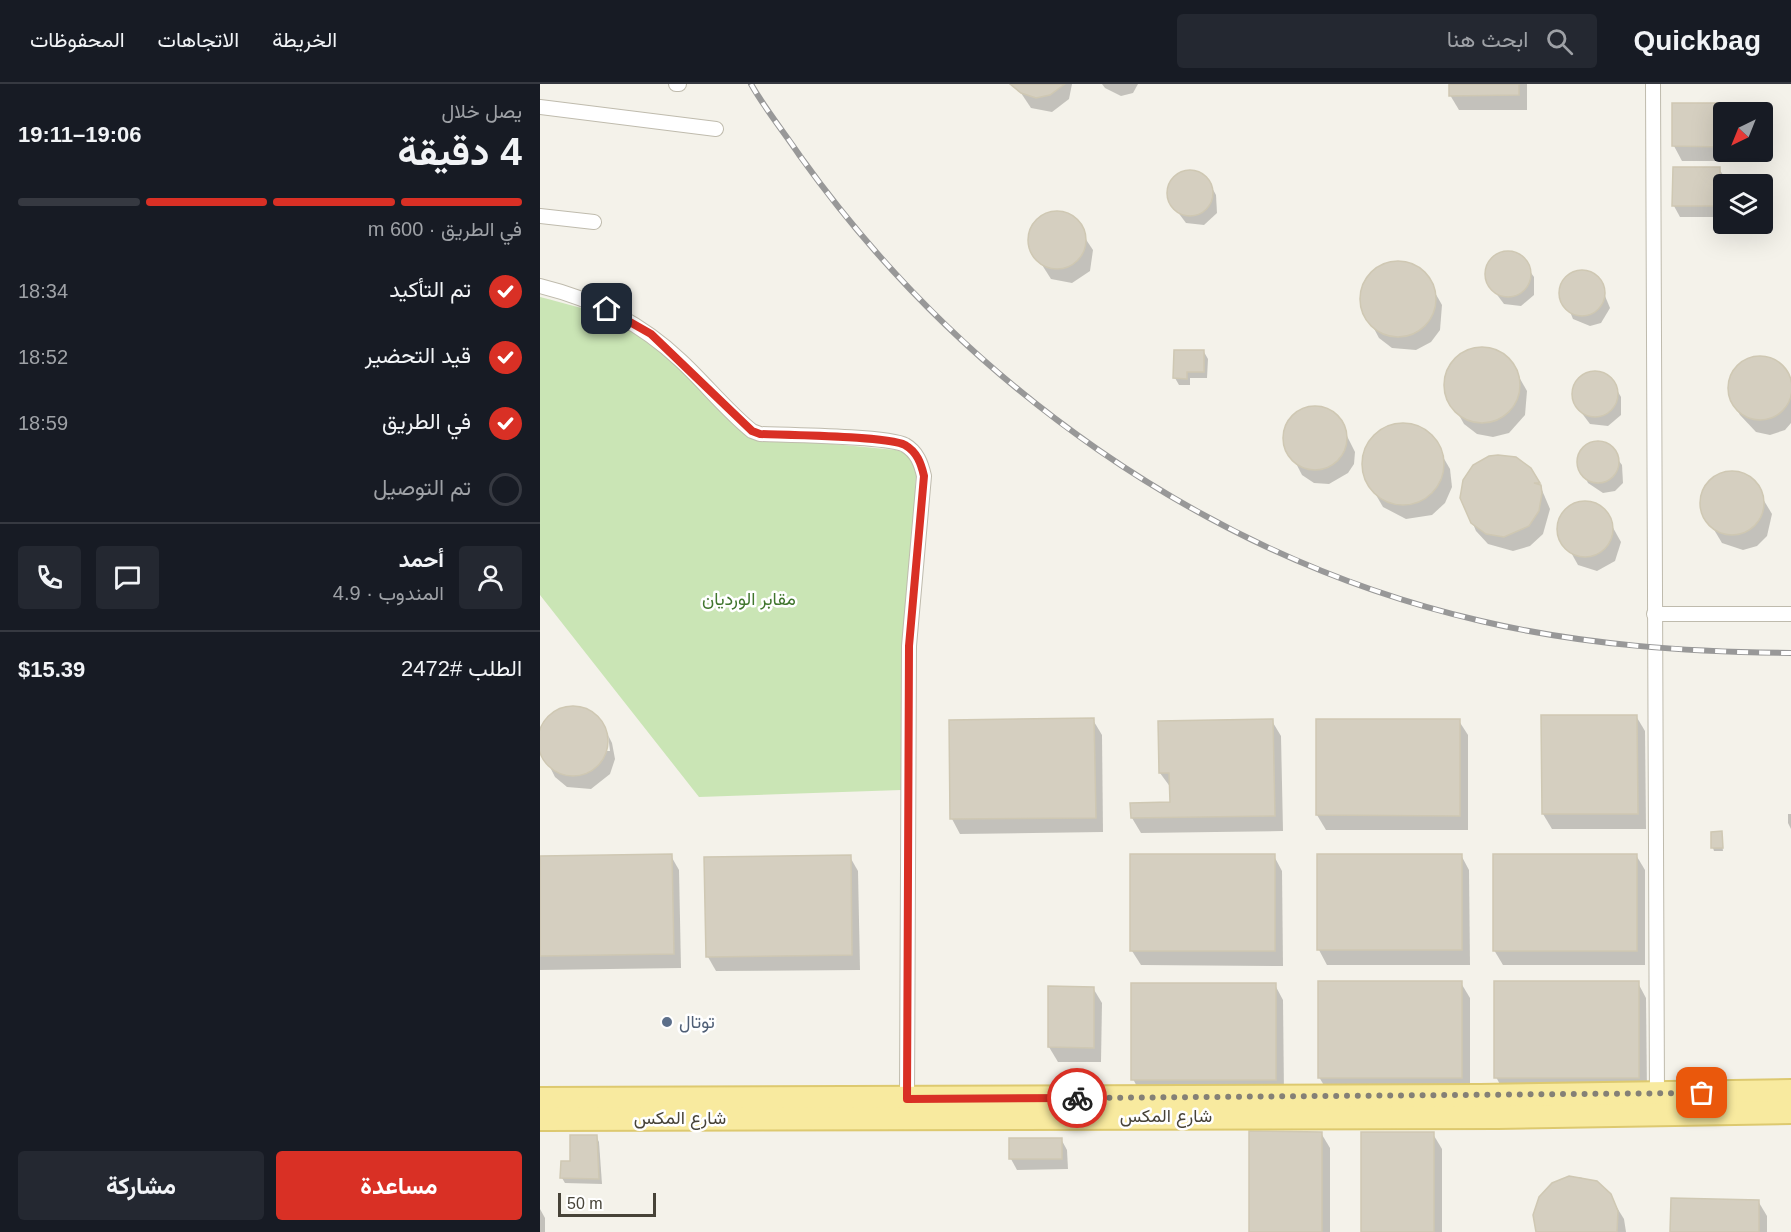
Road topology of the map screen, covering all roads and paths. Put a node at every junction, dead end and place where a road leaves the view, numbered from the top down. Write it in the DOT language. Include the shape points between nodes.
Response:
graph roads {
  1 [pos="1653,84"];
  2 [pos="540,107"];
  3 [pos="716,129"];
  4 [pos="540,216"];
  5 [pos="594,222"];
  6 [pos="540,286"];
  7 [pos="1654,614"];
  8 [pos="1791,614"];
  9 [pos="1791,1091"];
  10 [pos="540,1099"];
  11 [pos="907,1099"];
  12 [pos="1657,1104"];
  13 [pos="1791,1112"];
  14 [pos="540,1119"];
  1 -- 7 [label="street"];
  2 -- 3 [label="street"];
  4 -- 5 [label="street"];
  6 -- 11 [label="street" via="591,302 651,334 752,431 894,441 915,453 922,464 909,646"];
  7 -- 8 [label="street"];
  7 -- 12 [label="street"];
  9 -- 12 [label="main road, شارع المكس"];
  10 -- 11 [label="main road, شارع المكس"];
  11 -- 12 [label="main road, شارع المكس"];
  12 -- 13 [label="main road, شارع المكس"];
  12 -- 14 [label="main road, شارع المكس"];
}
